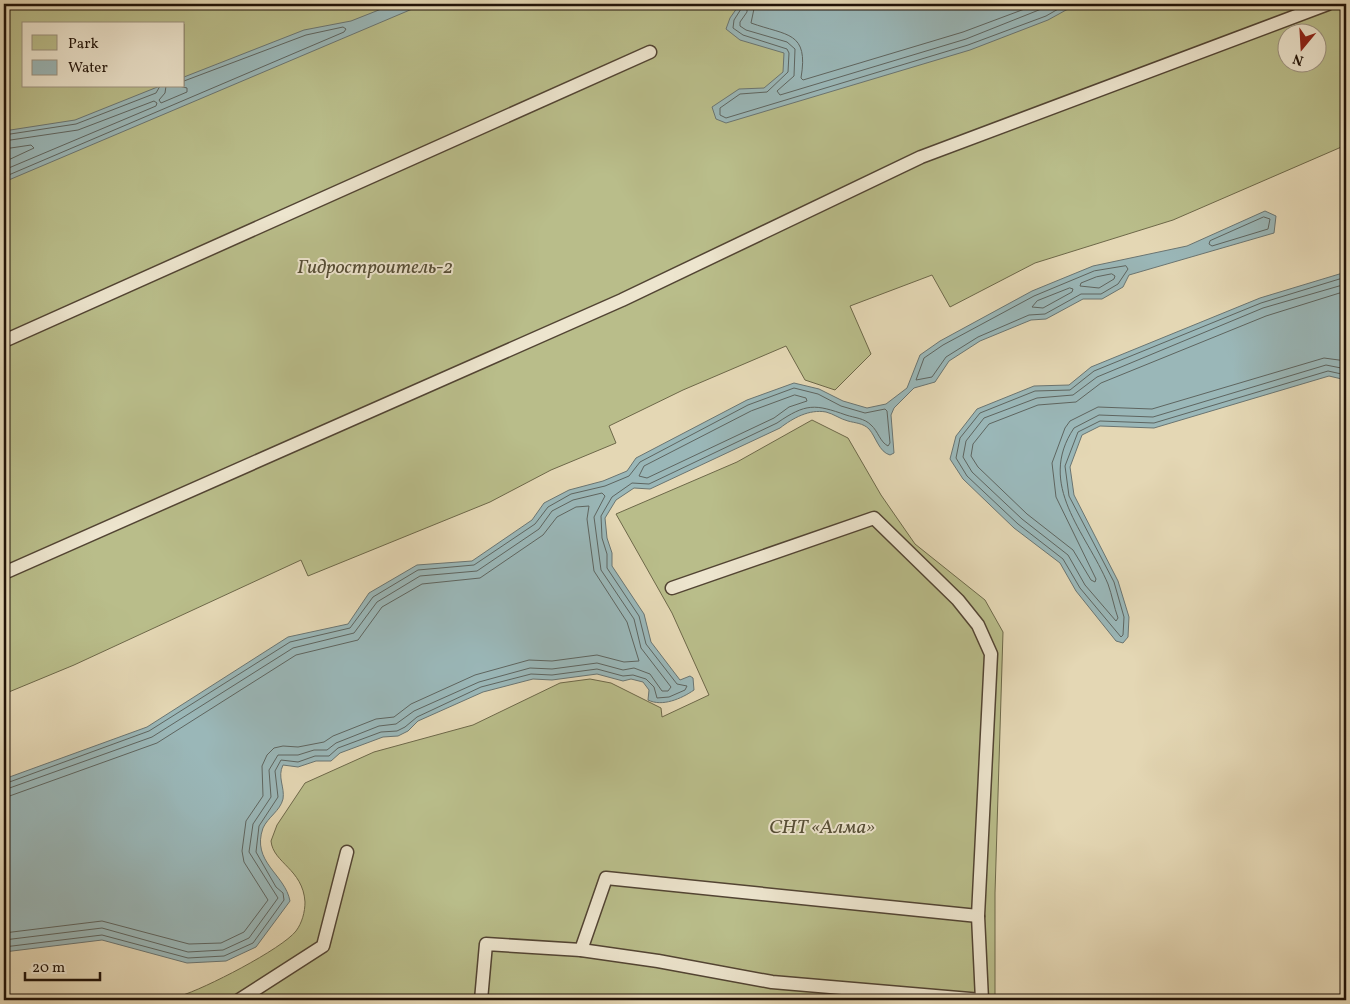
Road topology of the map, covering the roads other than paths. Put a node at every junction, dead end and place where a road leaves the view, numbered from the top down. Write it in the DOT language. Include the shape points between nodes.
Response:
graph roads {
  1 [pos="1328,4"];
  2 [pos="650,52"];
  3 [pos="4,341"];
  4 [pos="4,573"];
  5 [pos="672,588"];
  6 [pos="347,852"];
  7 [pos="978,916"];
  8 [pos="581,950"];
  9 [pos="240,1000"];
  10 [pos="481,1000"];
  11 [pos="982,1000"];
  1 -- 4 [label="lane" via="921,158 622,300"];
  2 -- 3 [label="lane"];
  5 -- 7 [label="lane" via="874,518 958,600 978,625 990,654"];
  6 -- 9 [label="lane" via="323,946"];
  7 -- 8 [label="lane" via="606,878"];
  7 -- 11 [label="lane"];
  8 -- 10 [label="lane" via="486,944"];
  8 -- 11 [label="lane" via="658,960 772,982"];
}
